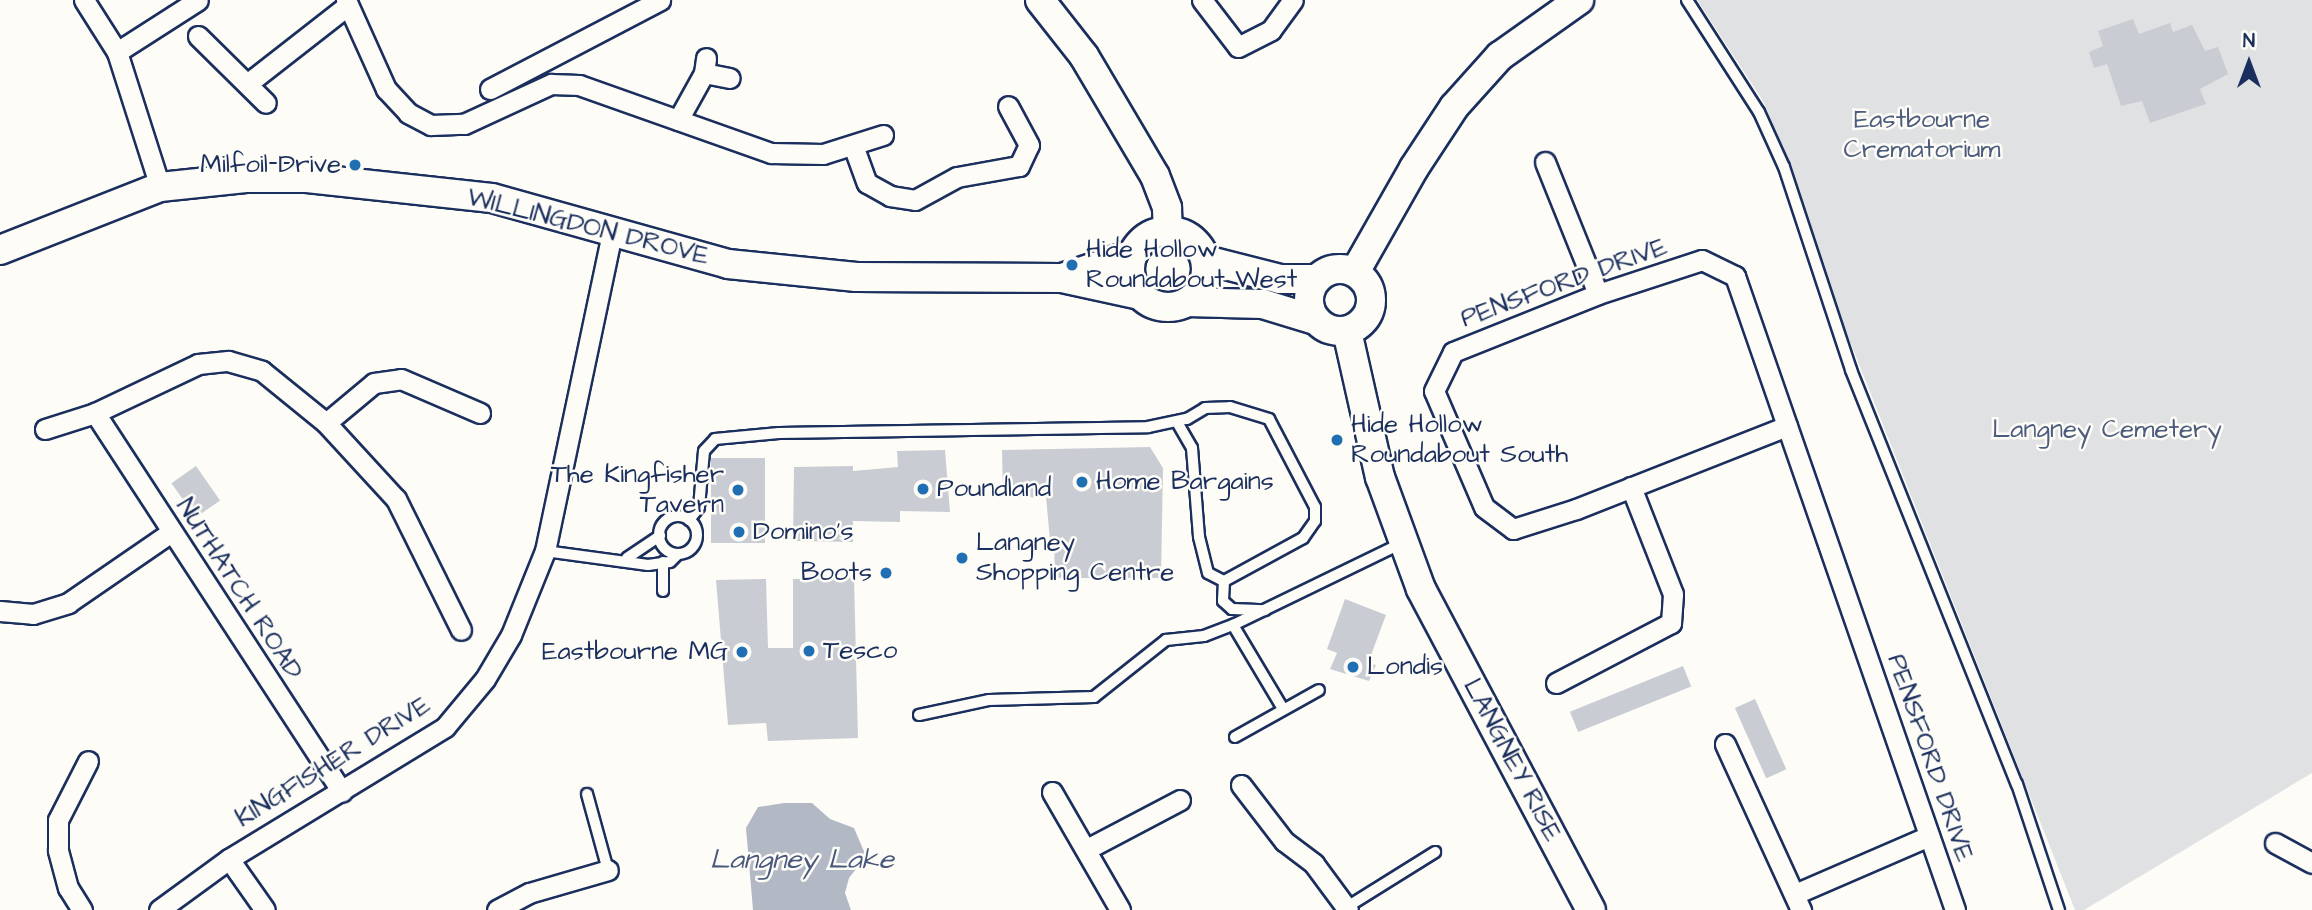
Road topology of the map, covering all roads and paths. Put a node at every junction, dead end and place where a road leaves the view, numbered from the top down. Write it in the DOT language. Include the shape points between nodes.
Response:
graph roads {
  1 [pos="84,0"];
  2 [pos="198,0"];
  3 [pos="660,0"];
  4 [pos="1040,0"];
  5 [pos="1202,0"];
  6 [pos="1293,0"];
  7 [pos="1687,0"];
  8 [pos="347,2"];
  9 [pos="1564,6"];
  10 [pos="198,36"];
  11 [pos="117,52"];
  12 [pos="730,78"];
  13 [pos="247,84"];
  14 [pos="490,89"];
  15 [pos="266,103"];
  16 [pos="1008,106"];
  17 [pos="678,120"];
  18 [pos="883,135"];
  19 [pos="854,148"];
  20 [pos="1545,162"];
  21 [pos="160,187"];
  22 [pos="613,228"];
  23 [pos="1168,231"];
  24 [pos="0,250"];
  25 [pos="1133,254"];
  26 [pos="1206,260"];
  27 [pos="1356,272"];
  28 [pos="1062,278"];
  29 [pos="1316,279"];
  30 [pos="1598,294"];
  31 [pos="1140,295"];
  32 [pos="1188,302"];
  33 [pos="1315,320"];
  34 [pos="1347,331"];
  35 [pos="95,413"];
  36 [pos="480,413"];
  37 [pos="1177,422"];
  38 [pos="326,423"];
  39 [pos="1787,426"];
  40 [pos="44,429"];
  41 [pos="1631,487"];
  42 [pos="689,520"];
  43 [pos="170,533"];
  44 [pos="660,536"];
  45 [pos="1403,542"];
  46 [pos="545,551"];
  47 [pos="678,554"];
  48 [pos="627,558"];
  49 [pos="663,562"];
  50 [pos="1224,581"];
  51 [pos="663,591"];
  52 [pos="1265,610"];
  53 [pos="0,611"];
  54 [pos="1233,625"];
  55 [pos="461,629"];
  56 [pos="1556,683"];
  57 [pos="1319,690"];
  58 [pos="1283,709"];
  59 [pos="919,715"];
  60 [pos="1236,737"];
  61 [pos="1725,744"];
  62 [pos="88,761"];
  63 [pos="1241,785"];
  64 [pos="342,792"];
  65 [pos="1052,792"];
  66 [pos="587,794"];
  67 [pos="1180,800"];
  68 [pos="1929,836"];
  69 [pos="2275,843"];
  70 [pos="1087,849"];
  71 [pos="1435,852"];
  72 [pos="229,859"];
  73 [pos="2312,863"];
  74 [pos="608,870"];
  75 [pos="1798,902"];
  76 [pos="1348,909"];
  77 [pos="82,910"];
  78 [pos="159,910"];
  79 [pos="265,910"];
  80 [pos="497,910"];
  81 [pos="1120,910"];
  82 [pos="1591,910"];
  83 [pos="1955,910"];
  84 [pos="2059,910"];
  1 -- 11 [label="street"];
  2 -- 11 [label="street"];
  3 -- 14 [label="street"];
  4 -- 23 [label="main road" via="1084,56 1155,176 1167,208"];
  5 -- 6 [label="street" via="1238,47 1271,30"];
  7 -- 84 [label="lane" via="1759,112 1784,167 1851,370 2017,784"];
  8 -- 13 [label="street"];
  8 -- 17 [label="street" via="386,89 408,113 431,125 464,124 551,84 579,85"];
  9 -- 27 [label="main road" via="1500,56 1454,107 1413,168"];
  10 -- 13 [label="street"];
  11 -- 21 [label="street"];
  12 -- 17 [label="street" via="705,65"];
  13 -- 15 [label="street"];
  16 -- 19 [label="street" via="1029,145 1019,166 957,177 915,200 890,197 867,183"];
  17 -- 19 [label="street" via="771,152 823,154"];
  18 -- 19 [label="street"];
  20 -- 30 [label="street"];
  21 -- 22 [label="main road, WILLINGDON DROVE" via="246,178 378,183 492,198"];
  21 -- 24 [label="main road, WILLINGDON DROVE"];
  22 -- 28 [label="main road, WILLINGDON DROVE" via="728,264 856,277"];
  22 -- 46 [label="street, KINGFISHER DRIVE"];
  23 -- 25 [label="main road" via="1147,237"];
  23 -- 26 [label="main road" via="1188,236"];
  25 -- 28 [label="main road, WILLINGDON DROVE"];
  25 -- 31 [label="main road" via="1131,275"];
  26 -- 29 [label="main road" via="1280,279"];
  26 -- 32 [label="main road" via="1203,284"];
  27 -- 29 [label="main road" via="1335,269"];
  27 -- 34 [label="main road" via="1370,288 1372,299 1365,320"];
  28 -- 31 [label="main road, WILLINGDON DROVE"];
  29 -- 33 [label="main road" via="1308,299"];
  30 -- 39 [label="street, PENSFORD DRIVE" via="1702,260 1735,275"];
  30 -- 41 [label="street, PENSFORD DRIVE" via="1452,352 1434,391 1484,507 1513,529"];
  31 -- 32 [label="main road" via="1163,307"];
  32 -- 33 [label="main road" via="1263,304"];
  33 -- 34 [label="main road" via="1330,330"];
  34 -- 45 [label="main road, LANGNEY RISE" via="1380,477"];
  35 -- 38 [label="street" via="198,364 229,361 262,371"];
  35 -- 40 [label="street"];
  35 -- 43 [label="street, NUTHATCH ROAD"];
  36 -- 38 [label="street" via="401,379 374,383"];
  37 -- 42 [label="lane" via="1148,427 779,433 715,439 704,451 699,507"];
  37 -- 50 [label="lane" via="1192,448 1199,537 1208,573"];
  37 -- 50 [label="lane" via="1214,406 1252,411 1269,419 1311,492 1315,521 1303,538"];
  38 -- 55 [label="street" via="396,499"];
  39 -- 41 [label="street, PENSFORD DRIVE"];
  39 -- 68 [label="street, PENSFORD DRIVE"];
  41 -- 56 [label="street" via="1673,594 1671,623"];
  42 -- 44 [label="lane" via="678,516 667,520"];
  42 -- 47 [label="lane" via="697,541"];
  43 -- 53 [label="street" via="68,603 33,614"];
  43 -- 64 [label="street, NUTHATCH ROAD"];
  44 -- 47 [label="lane" via="666,550"];
  44 -- 48 [label="lane"];
  45 -- 52 [label="lane"];
  45 -- 82 [label="main road, LANGNEY RISE" via="1421,589"];
  46 -- 48 [label="lane"];
  46 -- 64 [label="street, KINGFISHER DRIVE" via="511,635 485,679 445,727"];
  47 -- 49 [label="lane"];
  48 -- 49 [label="lane" via="648,565"];
  49 -- 51 [label="lane"];
  50 -- 52 [label="lane" via="1223,601 1232,609"];
  52 -- 54 [label="lane"];
  54 -- 58 [label="lane"];
  54 -- 59 [label="lane" via="1204,636 1166,640 1094,698 989,700"];
  57 -- 58 [label="lane"];
  58 -- 60 [label="lane"];
  61 -- 75 [label="street"];
  62 -- 77 [label="street" via="58,820 58,850 68,888"];
  63 -- 76 [label="street" via="1284,841 1314,864"];
  64 -- 72 [label="street, KINGFISHER DRIVE"];
  65 -- 70 [label="street"];
  66 -- 74 [label="lane"];
  67 -- 70 [label="street"];
  68 -- 75 [label="street"];
  68 -- 83 [label="street, PENSFORD DRIVE"];
  69 -- 73 [label="street"];
  70 -- 81 [label="street"];
  71 -- 76 [label="lane"];
  72 -- 78 [label="street, KINGFISHER DRIVE"];
  72 -- 79 [label="street"];
  74 -- 80 [label="street" via="529,893"];
}
